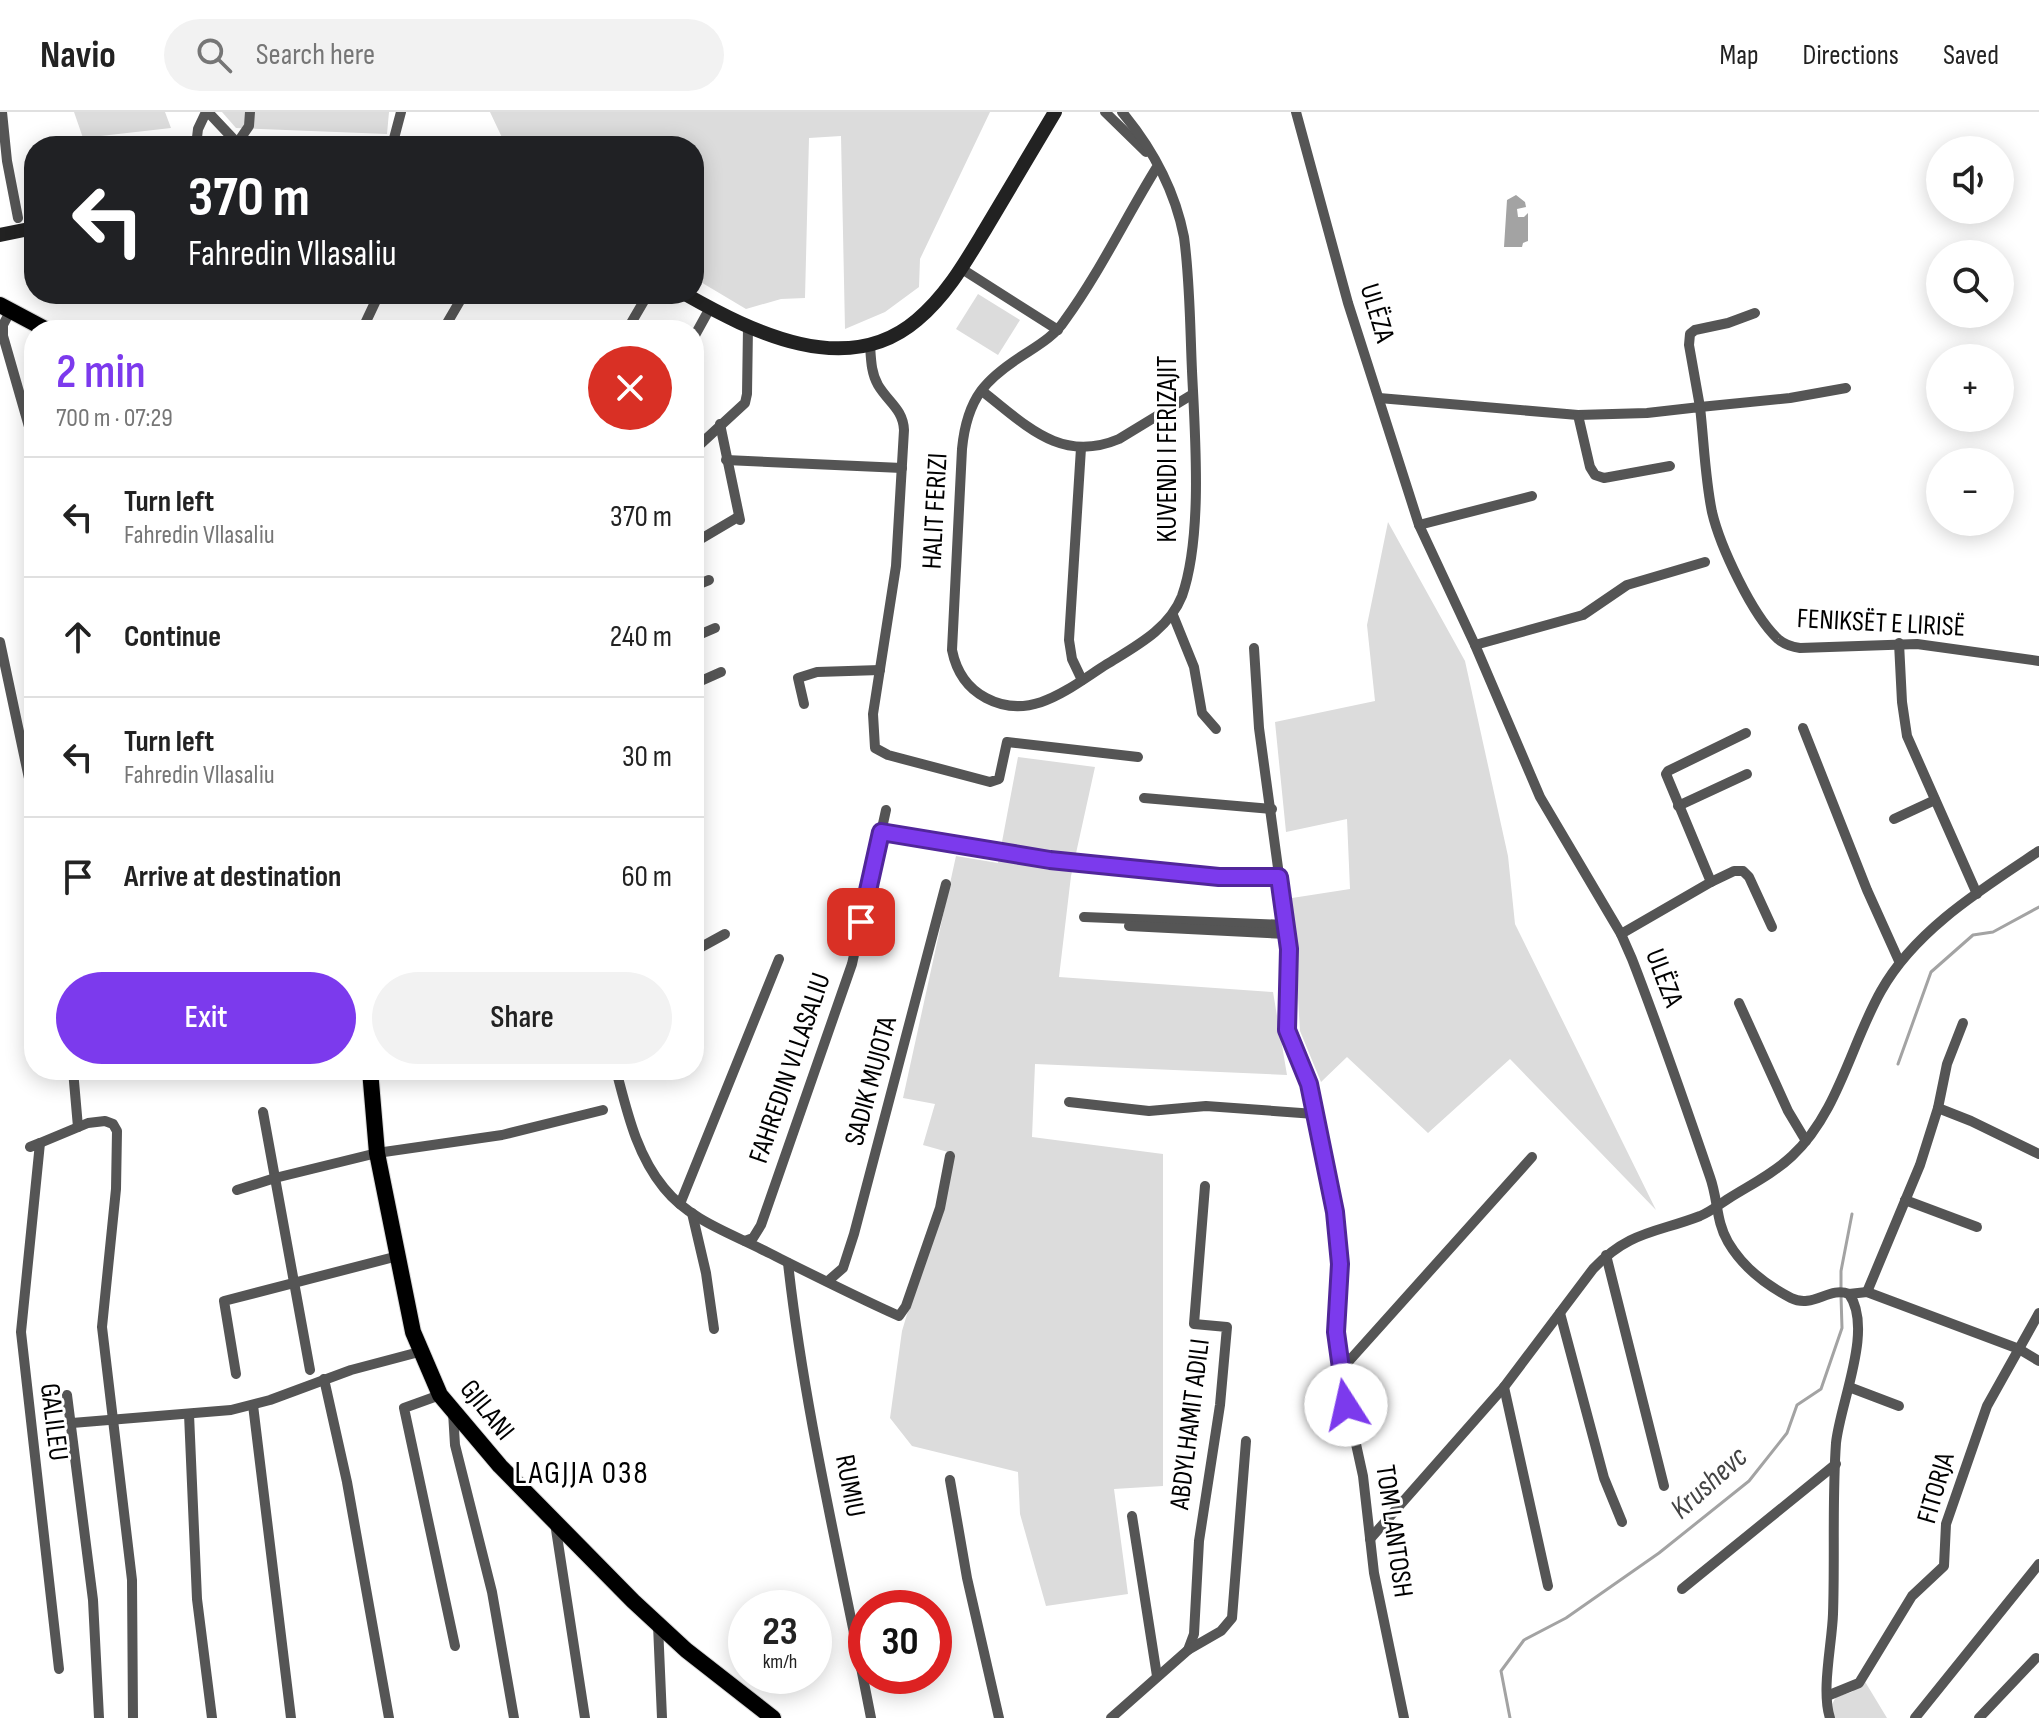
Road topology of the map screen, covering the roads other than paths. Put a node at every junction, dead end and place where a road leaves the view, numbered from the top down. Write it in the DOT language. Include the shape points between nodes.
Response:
graph roads {
  1 [pos="2,112"];
  2 [pos="207,112"];
  3 [pos="250,112"];
  4 [pos="401,112"];
  5 [pos="1055,112"];
  6 [pos="1105,112"];
  7 [pos="1296,112"];
  8 [pos="1122,115"];
  9 [pos="197,136"];
  10 [pos="231,136"];
  11 [pos="243,136"];
  12 [pos="395,136"];
  13 [pos="1156,164"];
  14 [pos="18,218"];
  15 [pos="24,230"];
  16 [pos="0,235"];
  17 [pos="962,269"];
  18 [pos="703,304"];
  19 [pos="5,308"];
  20 [pos="710,308"];
  21 [pos="1755,313"];
  22 [pos="28,320"];
  23 [pos="703,320"];
  24 [pos="748,327"];
  25 [pos="1058,330"];
  26 [pos="870,345"];
  27 [pos="1846,388"];
  28 [pos="982,391"];
  29 [pos="1193,394"];
  30 [pos="1379,398"];
  31 [pos="1700,407"];
  32 [pos="24,409"];
  33 [pos="1578,415"];
  34 [pos="720,424"];
  35 [pos="704,440"];
  36 [pos="1081,448"];
  37 [pos="726,460"];
  38 [pos="1670,466"];
  39 [pos="902,468"];
  40 [pos="1532,496"];
  41 [pos="1419,525"];
  42 [pos="704,538"];
  43 [pos="1705,562"];
  44 [pos="709,580"];
  45 [pos="704,582"];
  46 [pos="1173,615"];
  47 [pos="715,628"];
  48 [pos="704,633"];
  49 [pos="0,642"];
  50 [pos="1899,643"];
  51 [pos="1475,645"];
  52 [pos="1254,648"];
  53 [pos="2039,661"];
  54 [pos="880,670"];
  55 [pos="721,672"];
  56 [pos="704,680"];
  57 [pos="1082,680"];
  58 [pos="804,704"];
  59 [pos="1803,728"];
  60 [pos="1216,729"];
  61 [pos="1746,733"];
  62 [pos="24,755"];
  63 [pos="1138,757"];
  64 [pos="1747,774"];
  65 [pos="1144,798"];
  66 [pos="1935,800"];
  67 [pos="1678,806"];
  68 [pos="1272,809"];
  69 [pos="886,810"];
  70 [pos="1894,819"];
  71 [pos="881,832"];
  72 [pos="2039,851"];
  73 [pos="1279,877"];
  74 [pos="1711,882"];
  75 [pos="946,884"];
  76 [pos="1977,894"];
  77 [pos="1084,917"];
  78 [pos="1121,925"];
  79 [pos="1772,927"];
  80 [pos="1287,929"];
  81 [pos="725,934"];
  82 [pos="1621,934"];
  83 [pos="704,946"];
  84 [pos="779,959"];
  85 [pos="1899,961"];
  86 [pos="1739,1003"];
  87 [pos="1963,1023"];
  88 [pos="74,1080"];
  89 [pos="371,1080"];
  90 [pos="619,1080"];
  91 [pos="1069,1102"];
  92 [pos="1938,1108"];
  93 [pos="603,1110"];
  94 [pos="263,1112"];
  95 [pos="1315,1114"];
  96 [pos="78,1127"];
  97 [pos="1806,1141"];
  98 [pos="377,1153"];
  99 [pos="2039,1154"];
  100 [pos="950,1156"];
  101 [pos="1532,1157"];
  102 [pos="275,1178"];
  103 [pos="1205,1186"];
  104 [pos="237,1190"];
  105 [pos="1905,1200"];
  106 [pos="680,1204"];
  107 [pos="1717,1206"];
  108 [pos="692,1213"];
  109 [pos="1977,1227"];
  110 [pos="745,1241"];
  111 [pos="1606,1255"];
  112 [pos="398,1256"];
  113 [pos="788,1263"];
  114 [pos="828,1281"];
  115 [pos="295,1282"];
  116 [pos="1843,1292"];
  117 [pos="1867,1292"];
  118 [pos="1560,1313"];
  119 [pos="2039,1313"];
  120 [pos="714,1329"];
  121 [pos="2019,1349"];
  122 [pos="419,1352"];
  123 [pos="2039,1361"];
  124 [pos="310,1370"];
  125 [pos="1340,1371"];
  126 [pos="236,1374"];
  127 [pos="324,1379"];
  128 [pos="1504,1387"];
  129 [pos="1849,1387"];
  130 [pos="67,1395"];
  131 [pos="440,1395"];
  132 [pos="253,1405"];
  133 [pos="1899,1406"];
  134 [pos="453,1412"];
  135 [pos="189,1414"];
  136 [pos="112,1419"];
  137 [pos="72,1423"];
  138 [pos="1246,1441"];
  139 [pos="1836,1464"];
  140 [pos="950,1480"];
  141 [pos="1664,1486"];
  142 [pos="1132,1516"];
  143 [pos="555,1521"];
  144 [pos="1622,1522"];
  145 [pos="1370,1539"];
  146 [pos="2039,1564"];
  147 [pos="1548,1586"];
  148 [pos="1682,1589"];
  149 [pos="658,1625"];
  150 [pos="455,1646"];
  151 [pos="1188,1650"];
  152 [pos="2036,1658"];
  153 [pos="59,1669"];
  154 [pos="1157,1676"];
  155 [pos="1827,1696"];
  156 [pos="99,1718"];
  157 [pos="133,1718"];
  158 [pos="212,1718"];
  159 [pos="291,1718"];
  160 [pos="389,1718"];
  161 [pos="514,1718"];
  162 [pos="585,1718"];
  163 [pos="662,1718"];
  164 [pos="773,1718"];
  165 [pos="871,1718"];
  166 [pos="999,1718"];
  167 [pos="1111,1718"];
  168 [pos="1404,1718"];
  169 [pos="1830,1718"];
  170 [pos="1915,1718"];
  171 [pos="1979,1718"];
  1 -- 14 [label="street"];
  2 -- 9 [label="street"];
  2 -- 10 [label="street"];
  3 -- 11 [label="street"];
  4 -- 12 [label="street"];
  5 -- 17 [label="street"];
  6 -- 8 [label="street"];
  7 -- 30 [label="street, ULËZA"];
  8 -- 13 [label="street"];
  13 -- 25 [label="street, HALIT FERIZI"];
  13 -- 29 [label="street, KUVENDI I FERIZAJIT" via="1177,206 1184,237"];
  15 -- 16 [label="street"];
  17 -- 25 [label="street"];
  17 -- 26 [label="street" via="916,322"];
  18 -- 20 [label="street"];
  19 -- 22 [label="main road"];
  19 -- 32 [label="street" via="3,336"];
  20 -- 23 [label="street"];
  20 -- 24 [label="street"];
  21 -- 31 [label="street, FENIKSËT E LIRISË" via="1690,334"];
  24 -- 26 [label="street" via="824,348"];
  24 -- 34 [label="street" via="747,394 740,409"];
  25 -- 28 [label="street, HALIT FERIZI" via="996,372"];
  26 -- 39 [label="street" via="877,383 903,420"];
  27 -- 31 [label="street"];
  28 -- 36 [label="street" via="1046,439"];
  28 -- 57 [label="street, HALIT FERIZI" via="964,432 951,636 954,660 980,694 1017,708 1040,703"];
  29 -- 36 [label="street" via="1119,439"];
  29 -- 46 [label="street, KUVENDI I FERIZAJIT" via="1191,555"];
  30 -- 33 [label="street"];
  30 -- 41 [label="street, ULËZA"];
  31 -- 33 [label="street"];
  31 -- 50 [label="street, FENIKSËT E LIRISË" via="1717,530 1744,587 1777,638 1800,648"];
  33 -- 38 [label="street" via="1595,475 1604,478"];
  34 -- 35 [label="street"];
  34 -- 37 [label="street"];
  36 -- 57 [label="street" via="1069,640"];
  37 -- 39 [label="street"];
  37 -- 42 [label="street" via="739,519"];
  39 -- 54 [label="street" via="896,566"];
  40 -- 41 [label="street"];
  41 -- 51 [label="street, ULËZA"];
  43 -- 51 [label="street" via="1627,585 1583,615"];
  44 -- 45 [label="street"];
  46 -- 57 [label="street, HALIT FERIZI" via="1152,635"];
  46 -- 60 [label="street" via="1194,667 1202,713"];
  47 -- 48 [label="street"];
  49 -- 62 [label="street"];
  50 -- 53 [label="street, FENIKSËT E LIRISË"];
  50 -- 66 [label="street" via="1904,720"];
  51 -- 82 [label="street, ULËZA" via="1540,797"];
  52 -- 68 [label="street, TOM LANTOSH"];
  54 -- 58 [label="street" via="817,672 798,678"];
  54 -- 63 [label="street" via="873,743 888,755 990,782 999,779 1007,742"];
  55 -- 56 [label="street"];
  59 -- 85 [label="street"];
  61 -- 67 [label="street" via="1668,771"];
  64 -- 67 [label="street"];
  65 -- 68 [label="street"];
  66 -- 70 [label="street"];
  66 -- 76 [label="street"];
  67 -- 74 [label="street"];
  68 -- 73 [label="street, TOM LANTOSH"];
  69 -- 71 [label="street, FAHREDIN VLLASALIU"];
  71 -- 73 [label="street" via="1050,860 1219,877"];
  71 -- 110 [label="street, FAHREDIN VLLASALIU" via="839,1004 761,1225"];
  72 -- 76 [label="street"];
  73 -- 80 [label="street, TOM LANTOSH"];
  74 -- 79 [label="street" via="1743,871"];
  74 -- 82 [label="street"];
  75 -- 114 [label="street, SADIK MUJOTA" via="854,1234 843,1268"];
  76 -- 85 [label="street"];
  77 -- 80 [label="street"];
  78 -- 80 [label="street"];
  80 -- 95 [label="street, TOM LANTOSH" via="1287,1030"];
  81 -- 83 [label="street"];
  82 -- 107 [label="street, ULËZA"];
  84 -- 106 [label="street"];
  85 -- 97 [label="street"];
  86 -- 97 [label="street"];
  87 -- 92 [label="street"];
  88 -- 96 [label="street"];
  89 -- 98 [label="main road, GJILANI"];
  90 -- 106 [label="street" via="641,1150 660,1184"];
  91 -- 95 [label="street" via="1149,1111 1206,1106"];
  92 -- 99 [label="street"];
  92 -- 105 [label="street"];
  93 -- 98 [label="street" via="502,1135"];
  94 -- 102 [label="street"];
  95 -- 125 [label="street, TOM LANTOSH" via="1338,1240"];
  96 -- 136 [label="street" via="105,1121 117,1131 102,1327"];
  96 -- 153 [label="street, GALILEU" via="35,1145 21,1345"];
  97 -- 107 [label="street" via="1782,1165"];
  98 -- 102 [label="street"];
  98 -- 112 [label="main road, GJILANI"];
  100 -- 114 [label="street" via="940,1208 899,1316"];
  101 -- 125 [label="street"];
  102 -- 104 [label="street"];
  102 -- 115 [label="street"];
  103 -- 151 [label="street, ABDYLHAMIT ADILI" via="1194,1324 1227,1327 1199,1541 1194,1634"];
  105 -- 109 [label="street"];
  105 -- 117 [label="street"];
  106 -- 108 [label="street"];
  107 -- 111 [label="street" via="1630,1239"];
  107 -- 116 [label="street, ULËZA" via="1733,1250 1772,1286 1804,1302"];
  108 -- 110 [label="street"];
  108 -- 120 [label="street"];
  110 -- 113 [label="street"];
  111 -- 118 [label="street"];
  111 -- 141 [label="street"];
  112 -- 115 [label="street"];
  112 -- 122 [label="main road, GJILANI"];
  113 -- 114 [label="street"];
  113 -- 165 [label="street, RUMIU" via="807,1392"];
  115 -- 124 [label="street"];
  115 -- 126 [label="street" via="224,1301"];
  116 -- 117 [label="street, ULËZA"];
  116 -- 129 [label="street" via="1856,1306"];
  117 -- 121 [label="street"];
  118 -- 128 [label="street"];
  118 -- 144 [label="street" via="1604,1478"];
  119 -- 121 [label="street, FITORJA"];
  121 -- 123 [label="street"];
  121 -- 155 [label="street, FITORJA" via="1987,1406 1949,1515 1944,1566 1912,1596 1859,1683"];
  122 -- 127 [label="street"];
  122 -- 131 [label="main road, GJILANI"];
  125 -- 145 [label="street, TOM LANTOSH" via="1363,1476"];
  127 -- 132 [label="street"];
  127 -- 160 [label="street"];
  128 -- 145 [label="street"];
  128 -- 147 [label="street"];
  129 -- 133 [label="street"];
  129 -- 139 [label="street"];
  130 -- 137 [label="street"];
  131 -- 134 [label="main road, GJILANI"];
  131 -- 150 [label="street" via="404,1408"];
  132 -- 135 [label="street"];
  132 -- 159 [label="street"];
  134 -- 143 [label="main road, GJILANI"];
  134 -- 161 [label="street" via="455,1445 492,1592"];
  135 -- 136 [label="street"];
  135 -- 158 [label="street" via="197,1599"];
  136 -- 137 [label="street"];
  136 -- 157 [label="street" via="132,1580"];
  137 -- 156 [label="street" via="93,1600"];
  138 -- 151 [label="street" via="1235,1611 1221,1631"];
  139 -- 148 [label="street"];
  139 -- 155 [label="street"];
  140 -- 166 [label="street"];
  142 -- 154 [label="street"];
  143 -- 149 [label="main road, GJILANI"];
  143 -- 162 [label="street"];
  145 -- 168 [label="street, TOM LANTOSH"];
  146 -- 170 [label="street"];
  149 -- 163 [label="street"];
  149 -- 164 [label="main road, GJILANI"];
  151 -- 154 [label="street"];
  152 -- 171 [label="street"];
  154 -- 167 [label="street"];
  155 -- 169 [label="street"];
}
